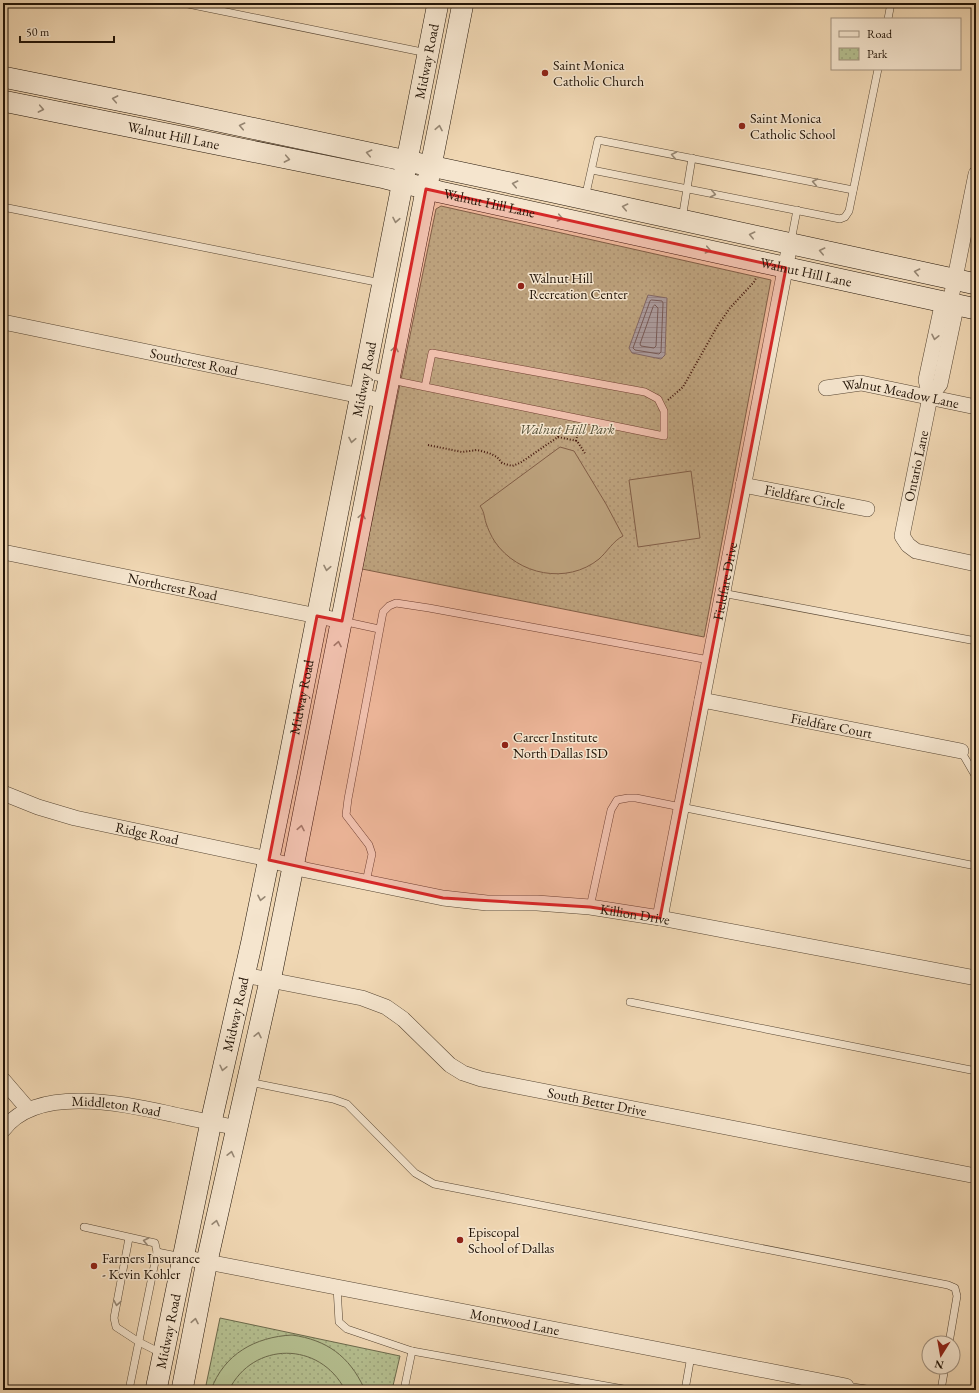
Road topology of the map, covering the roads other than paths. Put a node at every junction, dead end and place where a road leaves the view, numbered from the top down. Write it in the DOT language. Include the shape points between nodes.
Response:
graph roads {
  1 [pos="183,3"];
  2 [pos="438,3"];
  3 [pos="463,3"];
  4 [pos="891,3"];
  5 [pos="888,18"];
  6 [pos="428,53"];
  7 [pos="878,70"];
  8 [pos="3,77"];
  9 [pos="3,101"];
  10 [pos="157,108"];
  11 [pos="152,131"];
  12 [pos="692,158"];
  13 [pos="407,161"];
  14 [pos="432,166"];
  15 [pos="592,170"];
  16 [pos="975,179"];
  17 [pos="403,182"];
  18 [pos="686,188"];
  19 [pos="426,189"];
  20 [pos="853,190"];
  21 [pos="585,199"];
  22 [pos="3,207"];
  23 [pos="797,210"];
  24 [pos="682,219"];
  25 [pos="677,244"];
  26 [pos="790,244"];
  27 [pos="786,268"];
  28 [pos="955,280"];
  29 [pos="383,284"];
  30 [pos="976,284"];
  31 [pos="950,303"];
  32 [pos="976,309"];
  33 [pos="3,322"];
  34 [pos="365,374"];
  35 [pos="389,379"];
  36 [pos="425,386"];
  37 [pos="826,388"];
  38 [pos="361,396"];
  39 [pos="930,397"];
  40 [pos="385,401"];
  41 [pos="976,407"];
  42 [pos="743,486"];
  43 [pos="867,509"];
  44 [pos="3,552"];
  45 [pos="976,564"];
  46 [pos="722,593"];
  47 [pos="317,616"];
  48 [pos="342,621"];
  49 [pos="379,628"];
  50 [pos="976,641"];
  51 [pos="709,660"];
  52 [pos="305,678"];
  53 [pos="330,682"];
  54 [pos="702,700"];
  55 [pos="961,751"];
  56 [pos="976,777"];
  57 [pos="3,793"];
  58 [pos="681,808"];
  59 [pos="269,860"];
  60 [pos="976,866"];
  61 [pos="293,867"];
  62 [pos="366,882"];
  63 [pos="590,907"];
  64 [pos="660,918"];
  65 [pos="244,975"];
  66 [pos="976,978"];
  67 [pos="270,981"];
  68 [pos="630,1002"];
  69 [pos="976,1071"];
  70 [pos="3,1080"];
  71 [pos="247,1082"];
  72 [pos="28,1109"];
  73 [pos="211,1122"];
  74 [pos="237,1128"];
  75 [pos="3,1130"];
  76 [pos="976,1176"];
  77 [pos="84,1227"];
  78 [pos="129,1238"];
  79 [pos="156,1252"];
  80 [pos="182,1257"];
  81 [pos="207,1261"];
  82 [pos="337,1287"];
  83 [pos="950,1335"];
  84 [pos="139,1342"];
  85 [pos="412,1351"];
  86 [pos="163,1354"];
  87 [pos="691,1356"];
  88 [pos="188,1359"];
  89 [pos="944,1375"];
  90 [pos="846,1386"];
  91 [pos="129,1390"];
  92 [pos="156,1390"];
  93 [pos="182,1390"];
  94 [pos="404,1390"];
  95 [pos="629,1390"];
  96 [pos="685,1390"];
  97 [pos="872,1390"];
  98 [pos="941,1390"];
  1 -- 6 [label="lane"];
  2 -- 6 [label="main road, Midway Road"];
  14 -- 3 [label="main road, Midway Road, one-way"];
  4 -- 5 [label="lane"];
  6 -- 13 [label="main road, Midway Road"];
  7 -- 20 [label="lane"];
  10 -- 8 [label="main road, Walnut Hill Lane, one-way"];
  9 -- 11 [label="main road, Walnut Hill Lane, one-way"];
  10 -- 11 [label="main road"];
  13 -- 10 [label="main road, Walnut Hill Lane, one-way"];
  11 -- 17 [label="main road, Walnut Hill Lane, one-way"];
  12 -- 15 [label="lane, one-way" via="598,140"];
  12 -- 18 [label="lane"];
  20 -- 12 [label="lane, one-way"];
  13 -- 14 [label="main road, Walnut Hill Lane"];
  13 -- 17 [label="main road, Midway Road"];
  14 -- 19 [label="main road, Midway Road"];
  21 -- 14 [label="main road, Walnut Hill Lane, one-way"];
  15 -- 18 [label="lane"];
  15 -- 21 [label="lane"];
  16 -- 28 [label="street, Ontario Lane"];
  17 -- 19 [label="main road, Walnut Hill Lane"];
  17 -- 29 [label="main road, Midway Road, one-way"];
  18 -- 23 [label="lane, one-way"];
  18 -- 24 [label="lane"];
  19 -- 25 [label="main road, Walnut Hill Lane, one-way"];
  35 -- 19 [label="main road, Midway Road, one-way"];
  20 -- 23 [label="lane" via="849,211 840,219"];
  24 -- 21 [label="main road, Walnut Hill Lane, one-way"];
  22 -- 29 [label="lane"];
  23 -- 26 [label="lane"];
  24 -- 25 [label="main road"];
  26 -- 24 [label="main road, Walnut Hill Lane, one-way"];
  25 -- 27 [label="main road, Walnut Hill Lane, one-way"];
  26 -- 27 [label="street, Fieldfare Drive"];
  28 -- 26 [label="main road, Walnut Hill Lane, one-way"];
  27 -- 31 [label="main road, Walnut Hill Lane"];
  27 -- 42 [label="street, Fieldfare Drive"];
  28 -- 30 [label="main road, Walnut Hill Lane"];
  28 -- 31 [label="street, Ontario Lane"];
  29 -- 34 [label="main road, Midway Road"];
  31 -- 32 [label="main road, Walnut Hill Lane"];
  31 -- 39 [label="street, Ontario Lane" via="955,312 940,384"];
  33 -- 38 [label="street, Southcrest Road"];
  34 -- 35 [label="lane"];
  34 -- 38 [label="main road, Midway Road"];
  35 -- 36 [label="lane"];
  35 -- 40 [label="main road, Midway Road"];
  36 -- 36 [label="lane" via="664,436 664,411 658,399 645,392 432,353"];
  37 -- 39 [label="street, Walnut Meadow Lane" via="861,383"];
  38 -- 40 [label="street, Southcrest Road"];
  38 -- 47 [label="main road, Midway Road, one-way"];
  39 -- 41 [label="street, Walnut Meadow Lane"];
  39 -- 45 [label="street, Ontario Lane" via="902,536 916,551"];
  48 -- 40 [label="main road, Midway Road, one-way"];
  42 -- 43 [label="street, Fieldfare Circle"];
  42 -- 46 [label="street, Fieldfare Drive"];
  44 -- 47 [label="street, Northcrest Road"];
  46 -- 50 [label="lane"];
  46 -- 51 [label="street, Fieldfare Drive"];
  47 -- 48 [label="street, Northcrest Road"];
  47 -- 52 [label="main road, Midway Road"];
  48 -- 49 [label="lane"];
  53 -- 48 [label="main road, Midway Road, one-way"];
  49 -- 51 [label="lane" via="383,612 388,606 396,603"];
  49 -- 62 [label="lane" via="346,815 364,837 372,854"];
  51 -- 54 [label="street, Fieldfare Drive"];
  52 -- 53 [label="main road"];
  52 -- 59 [label="main road, Midway Road"];
  61 -- 53 [label="main road, Midway Road, one-way"];
  54 -- 55 [label="street, Fieldfare Court"];
  54 -- 58 [label="street, Fieldfare Drive"];
  55 -- 56 [label="lane"];
  57 -- 59 [label="street, Ridge Road" via="75,818"];
  58 -- 60 [label="lane"];
  58 -- 63 [label="lane" via="636,798 617,800 611,810"];
  58 -- 64 [label="street, Fieldfare Drive"];
  59 -- 61 [label="street, Ridge Road"];
  59 -- 65 [label="main road, Midway Road, one-way"];
  61 -- 62 [label="street, Killion Drive"];
  61 -- 67 [label="main road, Midway Road"];
  62 -- 63 [label="street, Killion Drive" via="443,898 487,903"];
  63 -- 64 [label="street, Killion Drive"];
  64 -- 66 [label="street, Killion Drive"];
  65 -- 67 [label="street, South Better Drive"];
  65 -- 73 [label="main road, Midway Road, one-way"];
  71 -- 67 [label="main road, Midway Road, one-way"];
  67 -- 76 [label="street, South Better Drive" via="362,998 386,1007 403,1019 450,1065 481,1079"];
  68 -- 69 [label="lane"];
  70 -- 72 [label="street"];
  71 -- 74 [label="main road, Midway Road"];
  71 -- 83 [label="lane" via="348,1104 415,1173 434,1184 948,1284 955,1288 957,1296"];
  72 -- 73 [label="street, Middleton Road" via="57,1102 89,1101 124,1104"];
  72 -- 75 [label="street, Middleton Road"];
  73 -- 74 [label="street, Middleton Road"];
  73 -- 80 [label="main road, Midway Road"];
  81 -- 74 [label="main road, Midway Road, one-way"];
  77 -- 78 [label="lane"];
  79 -- 78 [label="lane, one-way" via="155,1244"];
  78 -- 84 [label="lane, one-way" via="114,1318 116,1327"];
  79 -- 80 [label="lane"];
  79 -- 84 [label="lane"];
  80 -- 81 [label="street, Montwood Lane"];
  80 -- 86 [label="main road, Midway Road"];
  81 -- 82 [label="street, Montwood Lane"];
  88 -- 81 [label="main road, Midway Road, one-way"];
  82 -- 85 [label="lane" via="339,1322 347,1329"];
  82 -- 87 [label="street, Montwood Lane"];
  84 -- 86 [label="lane"];
  84 -- 91 [label="lane"];
  85 -- 94 [label="lane"];
  85 -- 95 [label="lane"];
  86 -- 88 [label="main road"];
  86 -- 92 [label="main road, Midway Road"];
  87 -- 90 [label="street, Montwood Lane"];
  87 -- 96 [label="lane"];
  88 -- 93 [label="main road, Midway Road"];
  89 -- 98 [label="lane"];
  90 -- 97 [label="lane"];
}
